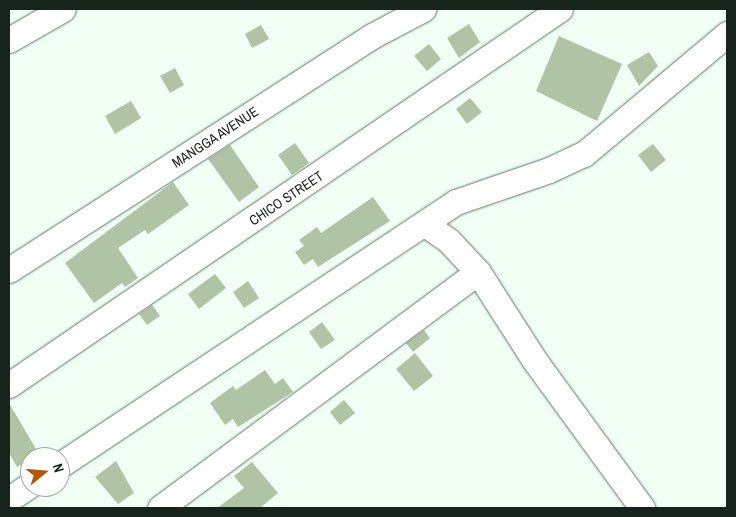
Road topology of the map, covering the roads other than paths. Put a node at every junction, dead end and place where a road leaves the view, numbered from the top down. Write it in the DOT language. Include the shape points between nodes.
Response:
graph roads {
  1 [pos="63,9"];
  2 [pos="423,9"];
  3 [pos="560,9"];
  4 [pos="727,34"];
  5 [pos="9,40"];
  6 [pos="425,224"];
  7 [pos="9,270"];
  8 [pos="478,272"];
  9 [pos="9,385"];
  10 [pos="70,458"];
  11 [pos="20,492"];
  12 [pos="9,499"];
  13 [pos="160,508"];
  14 [pos="642,508"];
  1 -- 5 [label="street"];
  2 -- 7 [label="street, MANGGA AVENUE" via="372,36"];
  3 -- 9 [label="street, CHICO STREET"];
  4 -- 6 [label="street" via="584,154 549,170 456,202"];
  6 -- 8 [label="street" via="449,241"];
  6 -- 10 [label="street"];
  8 -- 13 [label="street"];
  8 -- 14 [label="street" via="535,361"];
  11 -- 12 [label="street"];
}
